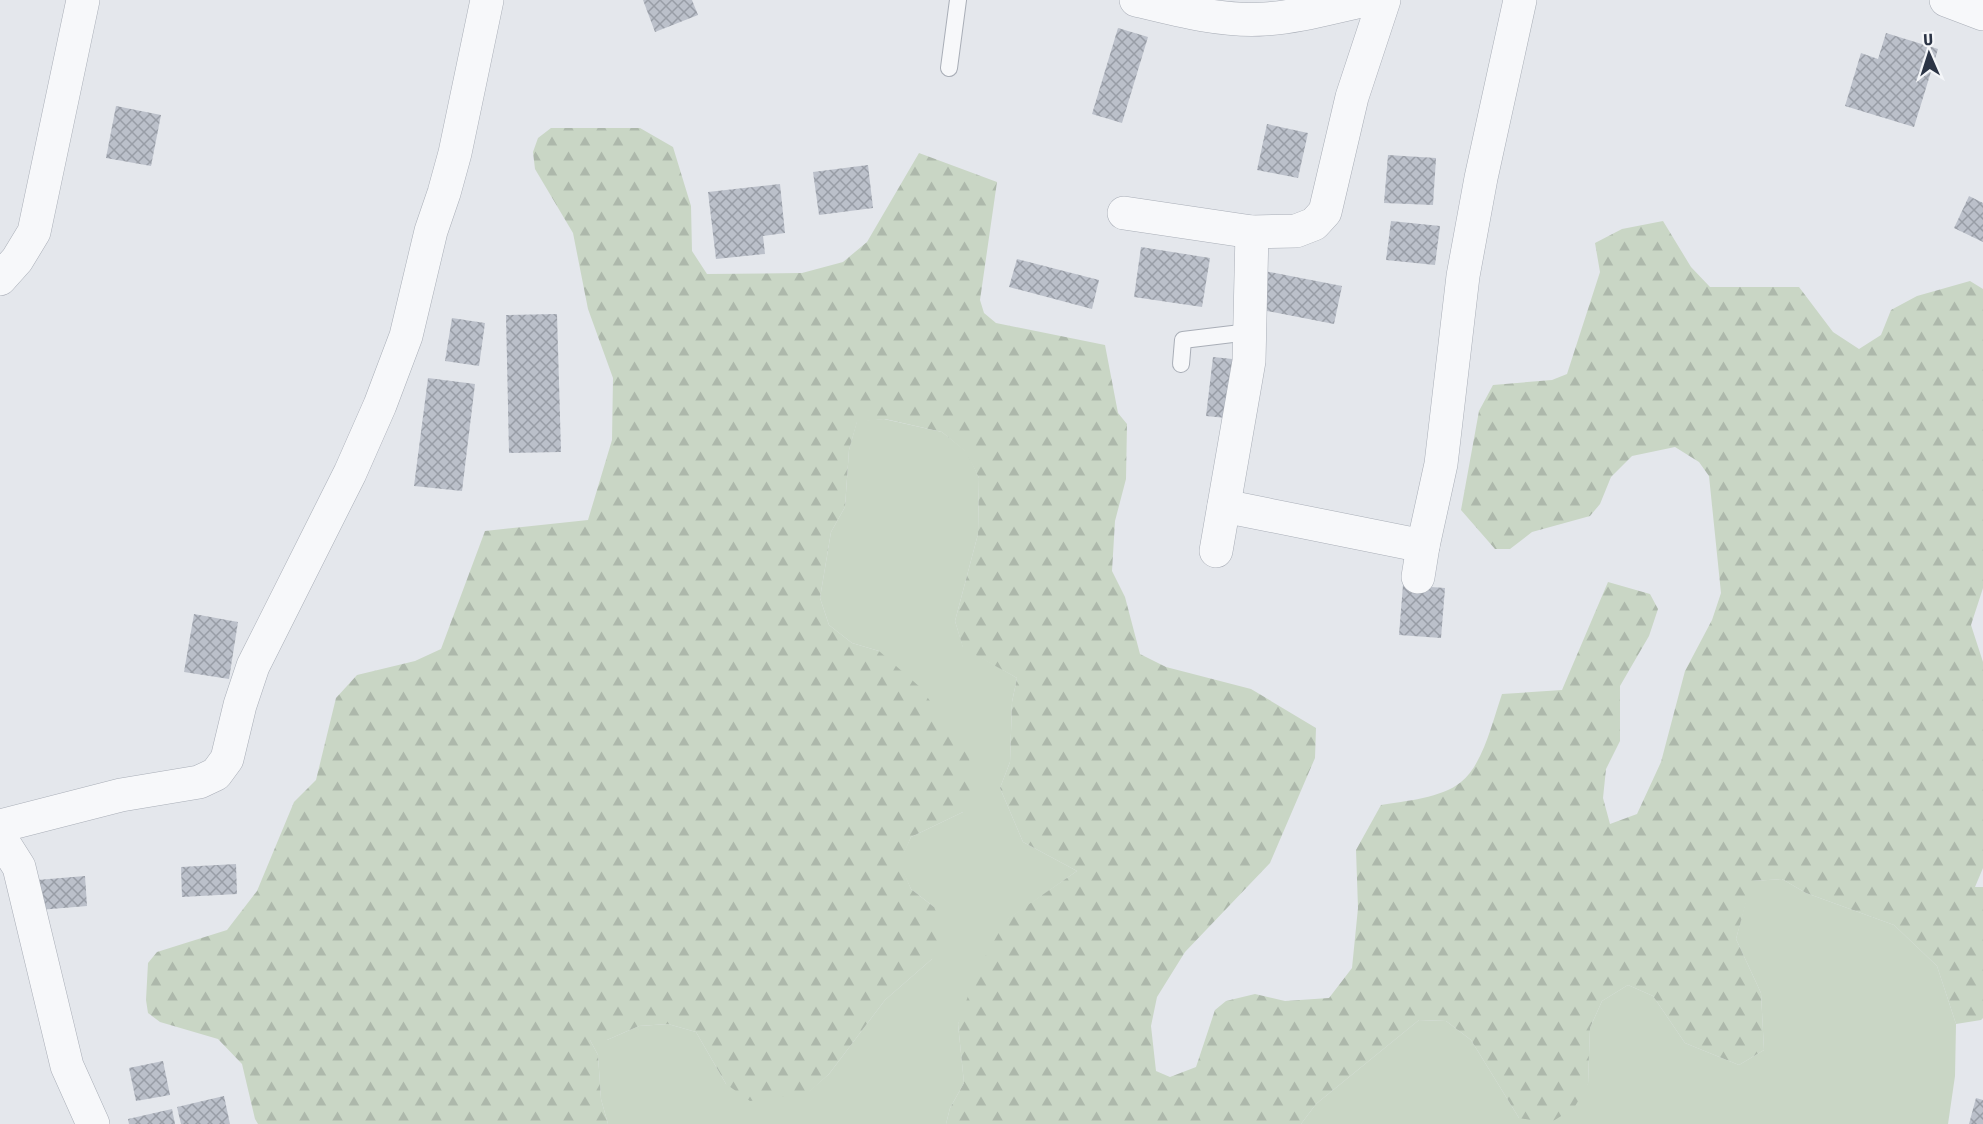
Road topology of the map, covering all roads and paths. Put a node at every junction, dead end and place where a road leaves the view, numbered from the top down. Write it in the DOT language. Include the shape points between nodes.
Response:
graph roads {
  1 [pos="83,0"];
  2 [pos="487,0"];
  3 [pos="958,0"];
  4 [pos="1136,0"];
  5 [pos="1366,0"];
  6 [pos="1384,0"];
  7 [pos="1520,0"];
  8 [pos="1946,0"];
  9 [pos="1983,14"];
  10 [pos="949,68"];
  11 [pos="1124,213"];
  12 [pos="1252,232"];
  13 [pos="0,279"];
  14 [pos="1248,332"];
  15 [pos="1181,364"];
  16 [pos="1224,506"];
  17 [pos="1423,546"];
  18 [pos="1216,551"];
  19 [pos="1418,577"];
  20 [pos="0,826"];
  21 [pos="0,837"];
  22 [pos="93,1124"];
  1 -- 13 [label="street" via="34,232"];
  2 -- 20 [label="street" via="455,153 431,231 406,336 350,472 253,666 227,759 216,774 199,782 121,795"];
  3 -- 10 [label="lane"];
  4 -- 5 [label="street" via="1225,18 1264,19"];
  6 -- 12 [label="street" via="1352,97 1325,212 1314,224 1296,231"];
  7 -- 17 [label="street" via="1463,276 1441,464"];
  8 -- 9 [label="street"];
  11 -- 12 [label="street"];
  12 -- 14 [label="street"];
  14 -- 15 [label="lane" via="1183,340"];
  14 -- 16 [label="street" via="1249,361"];
  16 -- 17 [label="street"];
  16 -- 18 [label="street"];
  17 -- 19 [label="street"];
  21 -- 22 [label="street" via="19,867 67,1066"];
}
